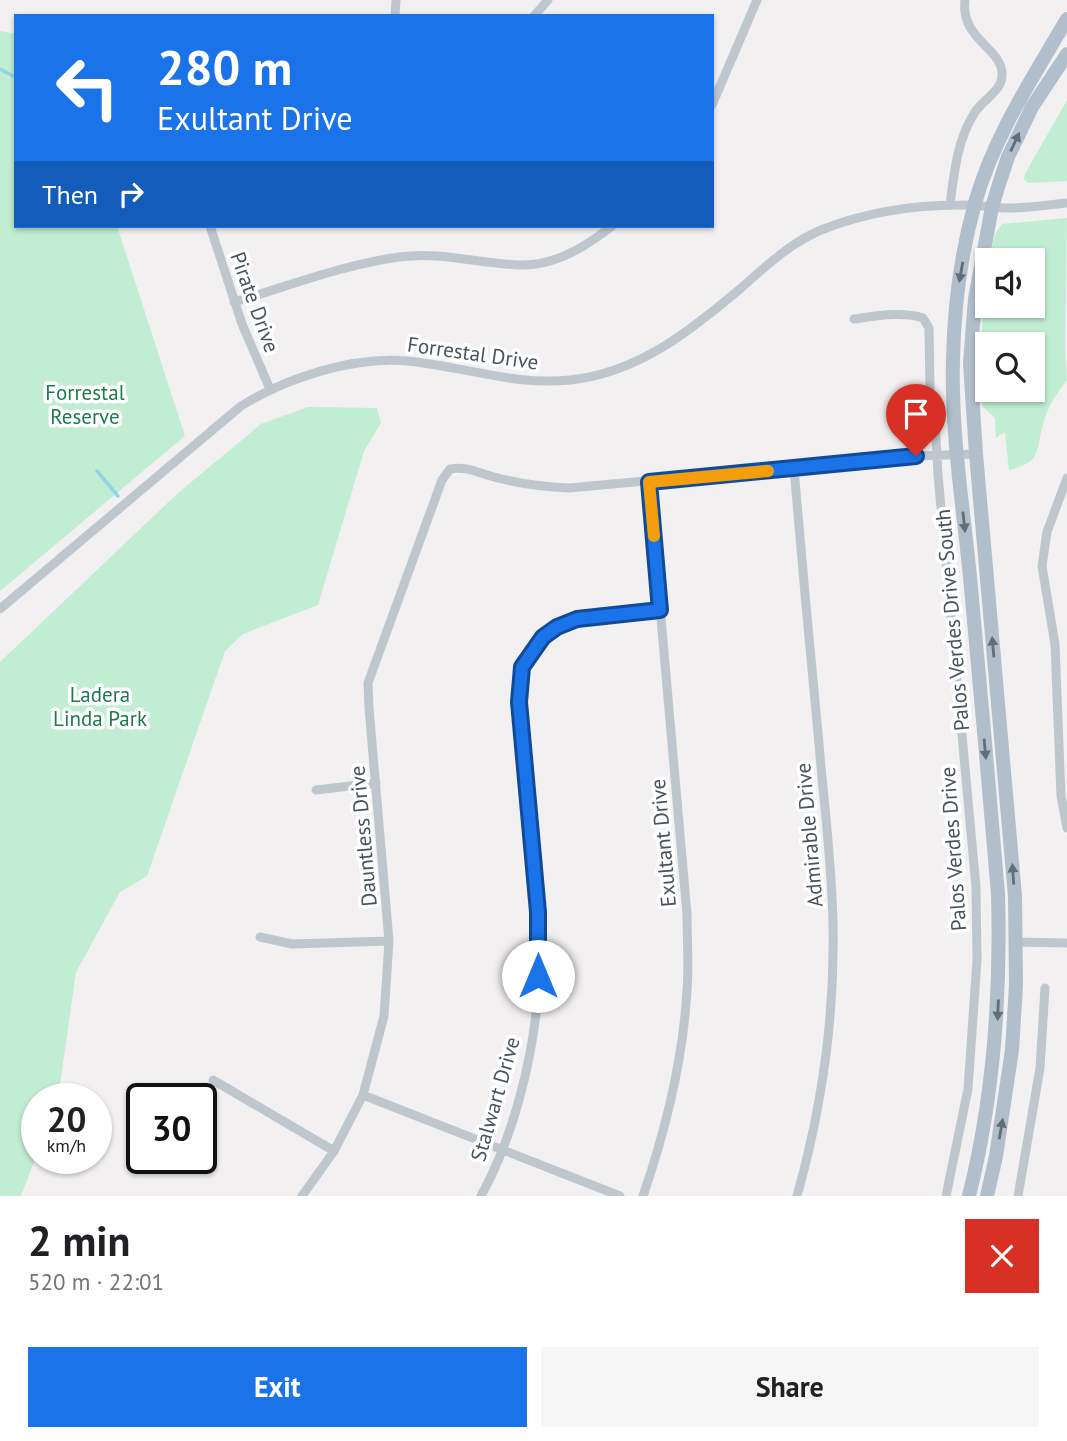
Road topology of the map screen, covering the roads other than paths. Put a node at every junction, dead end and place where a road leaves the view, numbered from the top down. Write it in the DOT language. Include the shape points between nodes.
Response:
graph roads {
  1 [pos="548,0"];
  2 [pos="757,0"];
  3 [pos="965,0"];
  4 [pos="536,14"];
  5 [pos="1067,19"];
  6 [pos="1067,54"];
  7 [pos="714,100"];
  8 [pos="1067,203"];
  9 [pos="950,205"];
  10 [pos="974,205"];
  11 [pos="992,207"];
  12 [pos="211,228"];
  13 [pos="609,228"];
  14 [pos="234,302"];
  15 [pos="854,319"];
  16 [pos="270,388"];
  17 [pos="957,454"];
  18 [pos="976,454"];
  19 [pos="936,456"];
  20 [pos="794,469"];
  21 [pos="1067,478"];
  22 [pos="649,482"];
  23 [pos="0,609"];
  24 [pos="660,610"];
  25 [pos="376,783"];
  26 [pos="316,790"];
  27 [pos="1067,828"];
  28 [pos="260,937"];
  29 [pos="389,941"];
  30 [pos="999,942"];
  31 [pos="1016,942"];
  32 [pos="1067,943"];
  33 [pos="1045,988"];
  34 [pos="213,1080"];
  35 [pos="363,1095"];
  36 [pos="503,1150"];
  37 [pos="334,1151"];
  38 [pos="302,1196"];
  39 [pos="481,1196"];
  40 [pos="620,1196"];
  41 [pos="643,1196"];
  42 [pos="797,1196"];
  43 [pos="946,1196"];
  44 [pos="969,1196"];
  45 [pos="987,1196"];
  46 [pos="1018,1196"];
  1 -- 4 [label="street"];
  2 -- 7 [label="street"];
  3 -- 9 [label="street" via="971,31 1000,65 1003,76 967,127 955,164"];
  5 -- 10 [label="main road, Palos Verdes Drive South" via="1018,99"];
  11 -- 6 [label="main road, Palos Verdes Drive South, one-way" via="1017,136"];
  8 -- 11 [label="street, Forrestal Drive"];
  9 -- 10 [label="street, Forrestal Drive"];
  9 -- 16 [label="street, Forrestal Drive" via="892,209 819,231 766,265 663,349 594,376 520,379 386,360 329,369"];
  10 -- 11 [label="street, Forrestal Drive"];
  10 -- 17 [label="main road, Palos Verdes Drive South, one-way" via="960,278 953,361"];
  11 -- 18 [label="main road, Palos Verdes Drive South" via="975,299 970,363"];
  12 -- 14 [label="street, Pirate Drive"];
  13 -- 14 [label="street" via="574,251 540,263 397,257"];
  14 -- 16 [label="street, Pirate Drive"];
  15 -- 19 [label="street, Palos Verdes Drive" via="915,315 929,328"];
  16 -- 23 [label="street, Forrestal Drive" via="241,406"];
  17 -- 18 [label="street"];
  17 -- 19 [label="street"];
  17 -- 30 [label="main road, Palos Verdes Drive South, one-way"];
  31 -- 18 [label="main road, Palos Verdes Drive South, one-way"];
  19 -- 20 [label="street"];
  19 -- 43 [label="street, Palos Verdes Drive" via="976,887 977,960 968,1089"];
  20 -- 22 [label="street"];
  20 -- 42 [label="street, Admirable Drive" via="830,871 833,959 824,1075"];
  21 -- 27 [label="street" via="1047,532 1042,566 1055,644 1060,796"];
  22 -- 24 [label="street, Exultant Drive"];
  22 -- 25 [label="street, Dauntless Drive" via="569,488 496,478 463,467 450,469 442,480 368,683"];
  24 -- 36 [label="street, Stalwart Drive" via="577,619 557,627 543,637 522,667 519,702 538,912 538,994 524,1078"];
  24 -- 41 [label="street, Exultant Drive" via="687,914 687,990 676,1080"];
  25 -- 26 [label="street"];
  25 -- 29 [label="street, Dauntless Drive"];
  28 -- 29 [label="street" via="292,944"];
  29 -- 35 [label="street, Dauntless Drive" via="384,1016"];
  30 -- 31 [label="main road"];
  30 -- 44 [label="main road, Palos Verdes Drive South, one-way" via="997,1030 988,1107"];
  31 -- 32 [label="street"];
  45 -- 31 [label="main road, Palos Verdes Drive South, one-way" via="1012,1050"];
  33 -- 46 [label="street" via="1040,1068"];
  34 -- 37 [label="street"];
  35 -- 36 [label="street"];
  35 -- 37 [label="street, Dauntless Drive"];
  36 -- 39 [label="street, Stalwart Drive"];
  36 -- 40 [label="street"];
  37 -- 38 [label="street, Dauntless Drive"];
}
